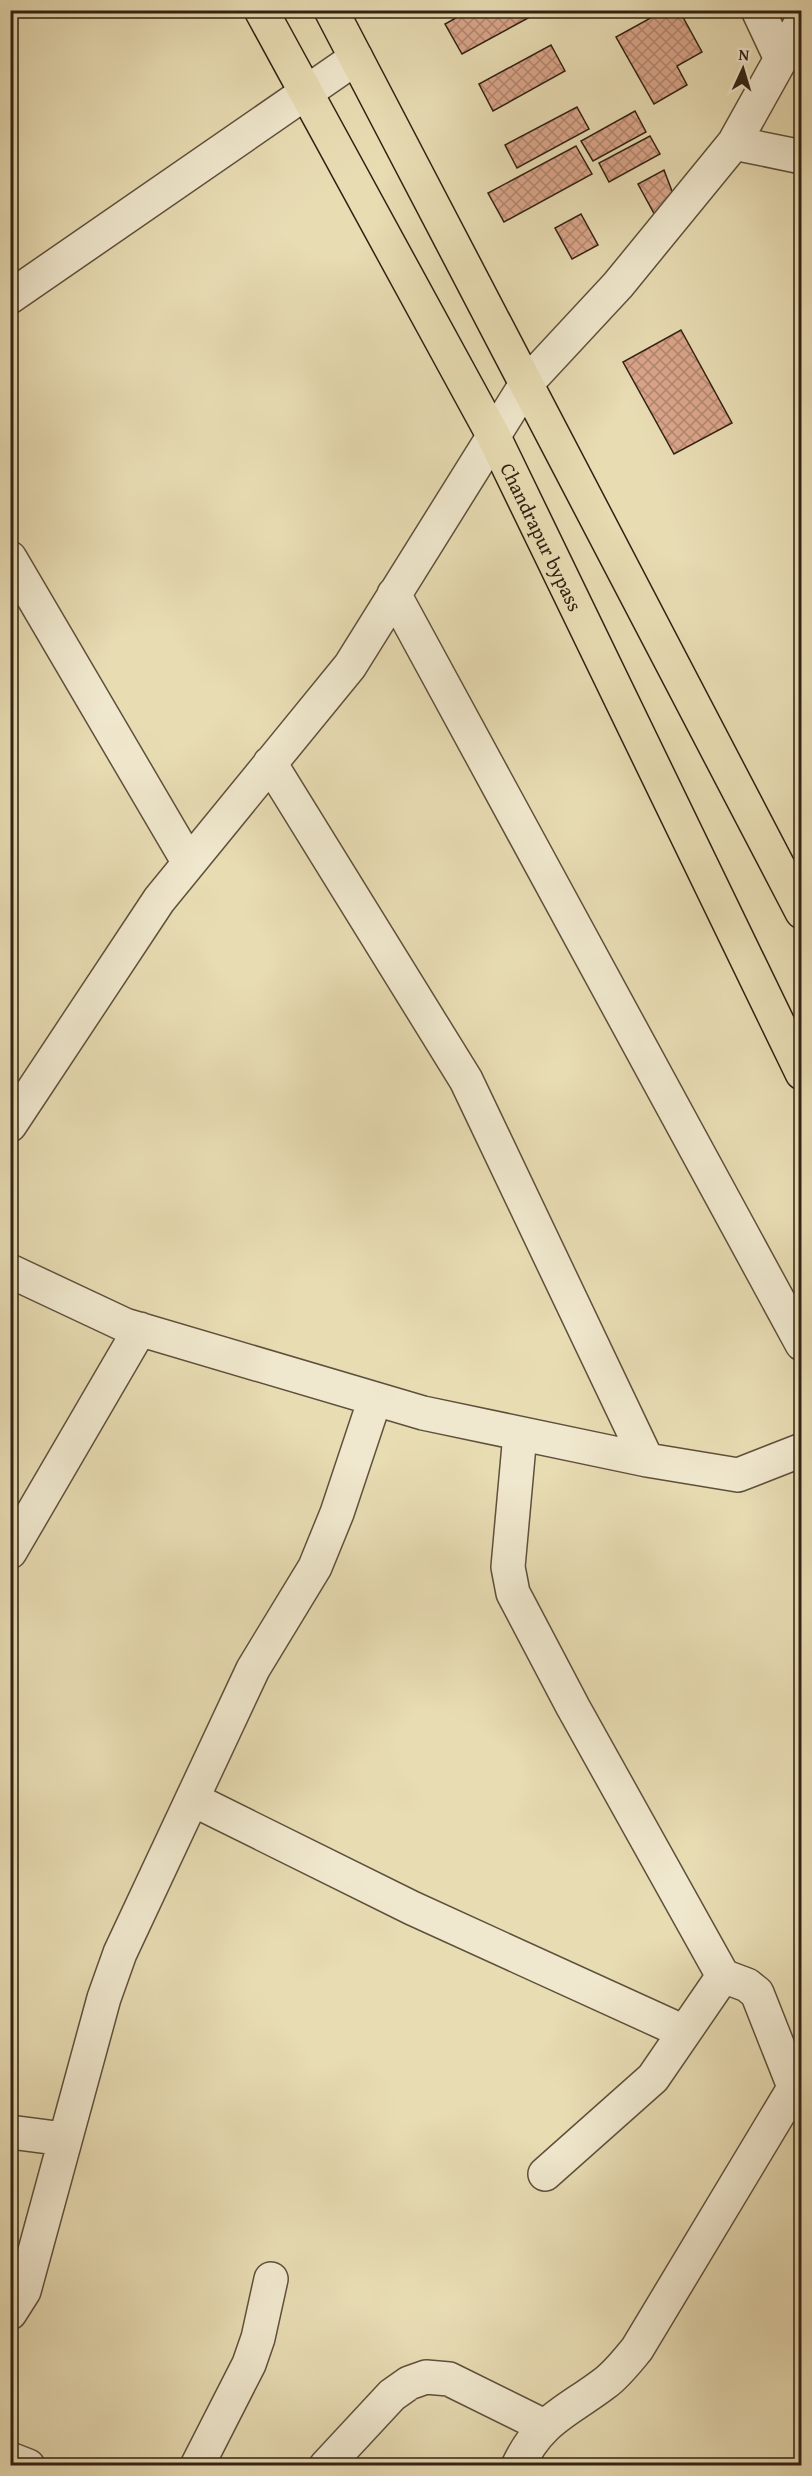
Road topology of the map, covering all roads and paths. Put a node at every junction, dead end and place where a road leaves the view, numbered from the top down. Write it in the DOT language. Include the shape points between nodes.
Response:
graph roads {
  1 [pos="261,10"];
  2 [pos="331,10"];
  3 [pos="758,10"];
  4 [pos="801,21"];
  5 [pos="356,58"];
  6 [pos="782,59"];
  7 [pos="306,92"];
  8 [pos="734,144"];
  9 [pos="801,157"];
  10 [pos="10,297"];
  11 [pos="526,384"];
  12 [pos="493,435"];
  13 [pos="10,558"];
  14 [pos="394,594"];
  15 [pos="270,763"];
  16 [pos="189,863"];
  17 [pos="801,912"];
  18 [pos="801,1072"];
  19 [pos="10,1125"];
  20 [pos="10,1271"];
  21 [pos="140,1329"];
  22 [pos="801,1344"];
  23 [pos="375,1399"];
  24 [pos="520,1434"];
  25 [pos="801,1450"];
  26 [pos="647,1461"];
  27 [pos="10,1552"];
  28 [pos="192,1799"];
  29 [pos="723,1976"];
  30 [pos="684,2032"];
  31 [pos="798,2098"];
  32 [pos="10,2132"];
  33 [pos="64,2139"];
  34 [pos="545,2174"];
  35 [pos="271,2279"];
  36 [pos="10,2313"];
  37 [pos="544,2426"];
  38 [pos="10,2459"];
  39 [pos="28,2466"];
  40 [pos="197,2466"];
  41 [pos="326,2466"];
  42 [pos="518,2466"];
  1 -- 7 [label="highway, Chandrapur bypass"];
  2 -- 5 [label="highway"];
  3 -- 6 [label="street"];
  4 -- 6 [label="street"];
  5 -- 7 [label="street"];
  5 -- 11 [label="highway"];
  6 -- 8 [label="street"];
  7 -- 10 [label="street"];
  7 -- 12 [label="highway, Chandrapur bypass"];
  8 -- 9 [label="street"];
  8 -- 11 [label="street" via="618,285"];
  11 -- 12 [label="street"];
  11 -- 17 [label="highway"];
  12 -- 14 [label="street"];
  12 -- 18 [label="highway, Chandrapur bypass"];
  13 -- 16 [label="street"];
  14 -- 15 [label="street" via="350,666"];
  14 -- 22 [label="street"];
  15 -- 16 [label="street"];
  15 -- 26 [label="street" via="466,1080"];
  16 -- 19 [label="street" via="159,900"];
  20 -- 21 [label="street"];
  21 -- 23 [label="street"];
  21 -- 27 [label="street"];
  23 -- 24 [label="street"];
  23 -- 28 [label="street" via="315,1567 253,1669"];
  24 -- 26 [label="street"];
  24 -- 29 [label="street" via="508,1567 513,1593"];
  25 -- 26 [label="street" via="738,1475"];
  28 -- 30 [label="street" via="412,1908"];
  28 -- 33 [label="street" via="120,1953"];
  29 -- 30 [label="street"];
  29 -- 31 [label="street" via="757,1993"];
  30 -- 34 [label="street" via="644,2088"];
  31 -- 37 [label="street" via="637,2349 607,2382"];
  32 -- 33 [label="street"];
  33 -- 36 [label="street" via="24,2291"];
  35 -- 40 [label="street" via="249,2364"];
  37 -- 41 [label="street" via="449,2379 426,2377 392,2395"];
  37 -- 42 [label="street"];
  38 -- 39 [label="street"];
}
